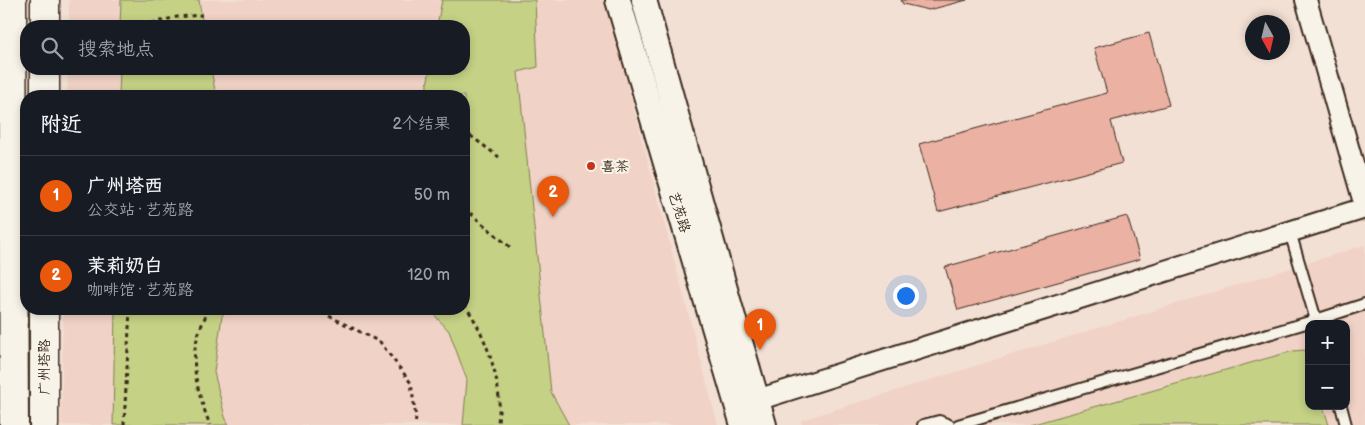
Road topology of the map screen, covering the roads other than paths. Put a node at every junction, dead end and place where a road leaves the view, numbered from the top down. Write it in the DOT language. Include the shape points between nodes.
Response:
graph roads {
  1 [pos="12,0"];
  2 [pos="45,0"];
  3 [pos="618,0"];
  4 [pos="644,0"];
  5 [pos="1306,0"];
  6 [pos="45,20"];
  7 [pos="45,75"];
  8 [pos="45,90"];
  9 [pos="1365,207"];
  10 [pos="1290,232"];
  11 [pos="1365,304"];
  12 [pos="44,315"];
  13 [pos="1316,320"];
  14 [pos="1322,320"];
  15 [pos="1305,325"];
  16 [pos="745,410"];
  17 [pos="1342,410"];
  18 [pos="14,425"];
  19 [pos="44,425"];
  20 [pos="764,425"];
  21 [pos="923,425"];
  22 [pos="949,425"];
  23 [pos="958,425"];
  24 [pos="1346,425"];
  1 -- 18 [label="main road"];
  2 -- 6 [label="main road"];
  3 -- 16 [label="street, 艺苑路"];
  4 -- 16 [label="street, 艺苑路"];
  5 -- 9 [label="street"];
  7 -- 8 [label="main road"];
  9 -- 10 [label="street"];
  10 -- 13 [label="lane"];
  10 -- 16 [label="street"];
  11 -- 14 [label="lane"];
  12 -- 19 [label="main road, 广州塔路"];
  15 -- 23 [label="lane"];
  16 -- 20 [label="street, 艺苑路"];
  17 -- 24 [label="lane"];
  21 -- 22 [label="lane" via="939,421"];
}
